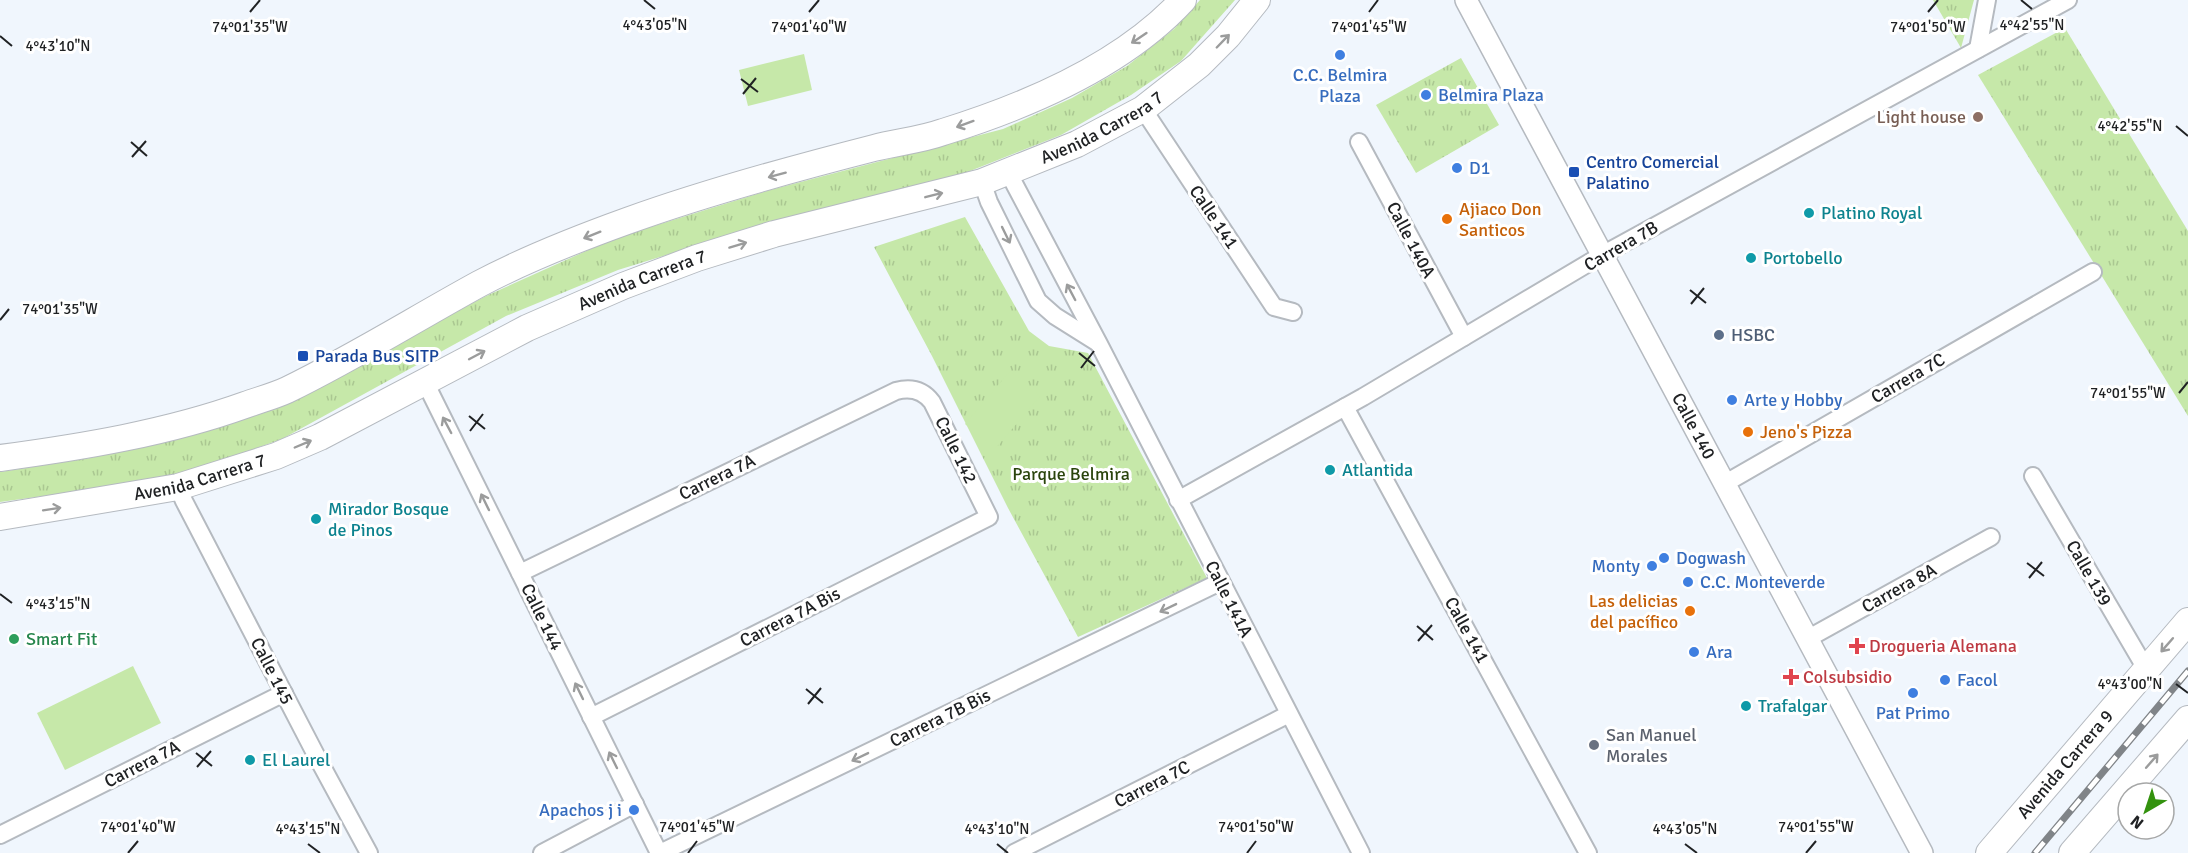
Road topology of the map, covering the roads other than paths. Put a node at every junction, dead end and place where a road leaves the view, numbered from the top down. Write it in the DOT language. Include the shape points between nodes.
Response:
graph roads {
  1 [pos="1183,0"];
  2 [pos="1257,0"];
  3 [pos="1466,0"];
  4 [pos="1987,0"];
  5 [pos="2068,0"];
  6 [pos="1978,49"];
  7 [pos="1143,109"];
  8 [pos="1359,142"];
  9 [pos="1008,172"];
  10 [pos="982,182"];
  11 [pos="1602,255"];
  12 [pos="2093,272"];
  13 [pos="1293,312"];
  14 [pos="1464,338"];
  15 [pos="1099,344"];
  16 [pos="425,382"];
  17 [pos="916,390"];
  18 [pos="1345,407"];
  19 [pos="0,458"];
  20 [pos="2033,476"];
  21 [pos="1724,484"];
  22 [pos="178,487"];
  23 [pos="1178,500"];
  24 [pos="0,517"];
  25 [pos="989,517"];
  26 [pos="1991,537"];
  27 [pos="520,573"];
  28 [pos="1220,582"];
  29 [pos="2188,621"];
  30 [pos="1807,639"];
  31 [pos="2146,669"];
  32 [pos="284,693"];
  33 [pos="1289,714"];
  34 [pos="591,717"];
  35 [pos="2188,719"];
  36 [pos="635,804"];
  37 [pos="0,836"];
  38 [pos="369,853"];
  39 [pos="542,853"];
  40 [pos="659,853"];
  41 [pos="1014,853"];
  42 [pos="1361,853"];
  43 [pos="1588,853"];
  44 [pos="1922,853"];
  45 [pos="1989,853"];
  46 [pos="2072,853"];
  1 -- 19 [label="main road, one-way" via="1152,30 1092,70 1017,105 941,133 747,183 628,220 483,282 285,391 176,426"];
  7 -- 2 [label="main road, Avenida Carrera 7, one-way" via="1199,65"];
  3 -- 11 [label="street, Calle 140"];
  4 -- 6 [label="street"];
  5 -- 6 [label="street, Carrera 7B"];
  6 -- 11 [label="street, Carrera 7B"];
  7 -- 9 [label="main road, Avenida Carrera 7" via="1077,144"];
  7 -- 13 [label="street, Calle 141" via="1274,307"];
  8 -- 14 [label="street, Calle 140A"];
  9 -- 10 [label="main road, Avenida Carrera 7"];
  15 -- 9 [label="street, Calle 141A, one-way"];
  10 -- 15 [label="street, one-way" via="1038,301"];
  16 -- 10 [label="main road, Avenida Carrera 7, one-way" via="527,328 697,258 774,234"];
  11 -- 14 [label="street, Carrera 7B"];
  11 -- 21 [label="street, Calle 140"];
  12 -- 21 [label="street, Carrera 7C"];
  14 -- 18 [label="street, Carrera 7B"];
  15 -- 23 [label="street, Calle 141A"];
  22 -- 16 [label="main road, Avenida Carrera 7, one-way" via="276,456"];
  27 -- 16 [label="street, Calle 144, one-way"];
  17 -- 25 [label="street, Calle 142" via="932,402"];
  17 -- 27 [label="street, Carrera 7A" via="896,391"];
  18 -- 23 [label="street, Carrera 7B"];
  18 -- 43 [label="street, Calle 141"];
  20 -- 31 [label="street, Calle 139"];
  21 -- 30 [label="street, Calle 140"];
  24 -- 22 [label="main road, Avenida Carrera 7, one-way"];
  22 -- 32 [label="street, Calle 145"];
  23 -- 28 [label="street, Calle 141A"];
  25 -- 34 [label="street, Carrera 7A Bis"];
  26 -- 30 [label="street, Carrera 8A"];
  34 -- 27 [label="street, Calle 144, one-way"];
  28 -- 33 [label="street, Calle 141A"];
  28 -- 40 [label="street, Carrera 7B Bis, one-way"];
  29 -- 31 [label="main road, Avenida Carrera 9, one-way"];
  30 -- 44 [label="street, Calle 140"];
  31 -- 45 [label="main road, Avenida Carrera 9"];
  32 -- 37 [label="street, Carrera 7A"];
  32 -- 38 [label="street, Calle 145"];
  33 -- 41 [label="street, Carrera 7C"];
  33 -- 42 [label="street, Calle 141A"];
  36 -- 34 [label="street, Calle 144, one-way"];
  46 -- 35 [label="main road, one-way"];
  36 -- 39 [label="street"];
  36 -- 40 [label="street, Calle 144"];
}
